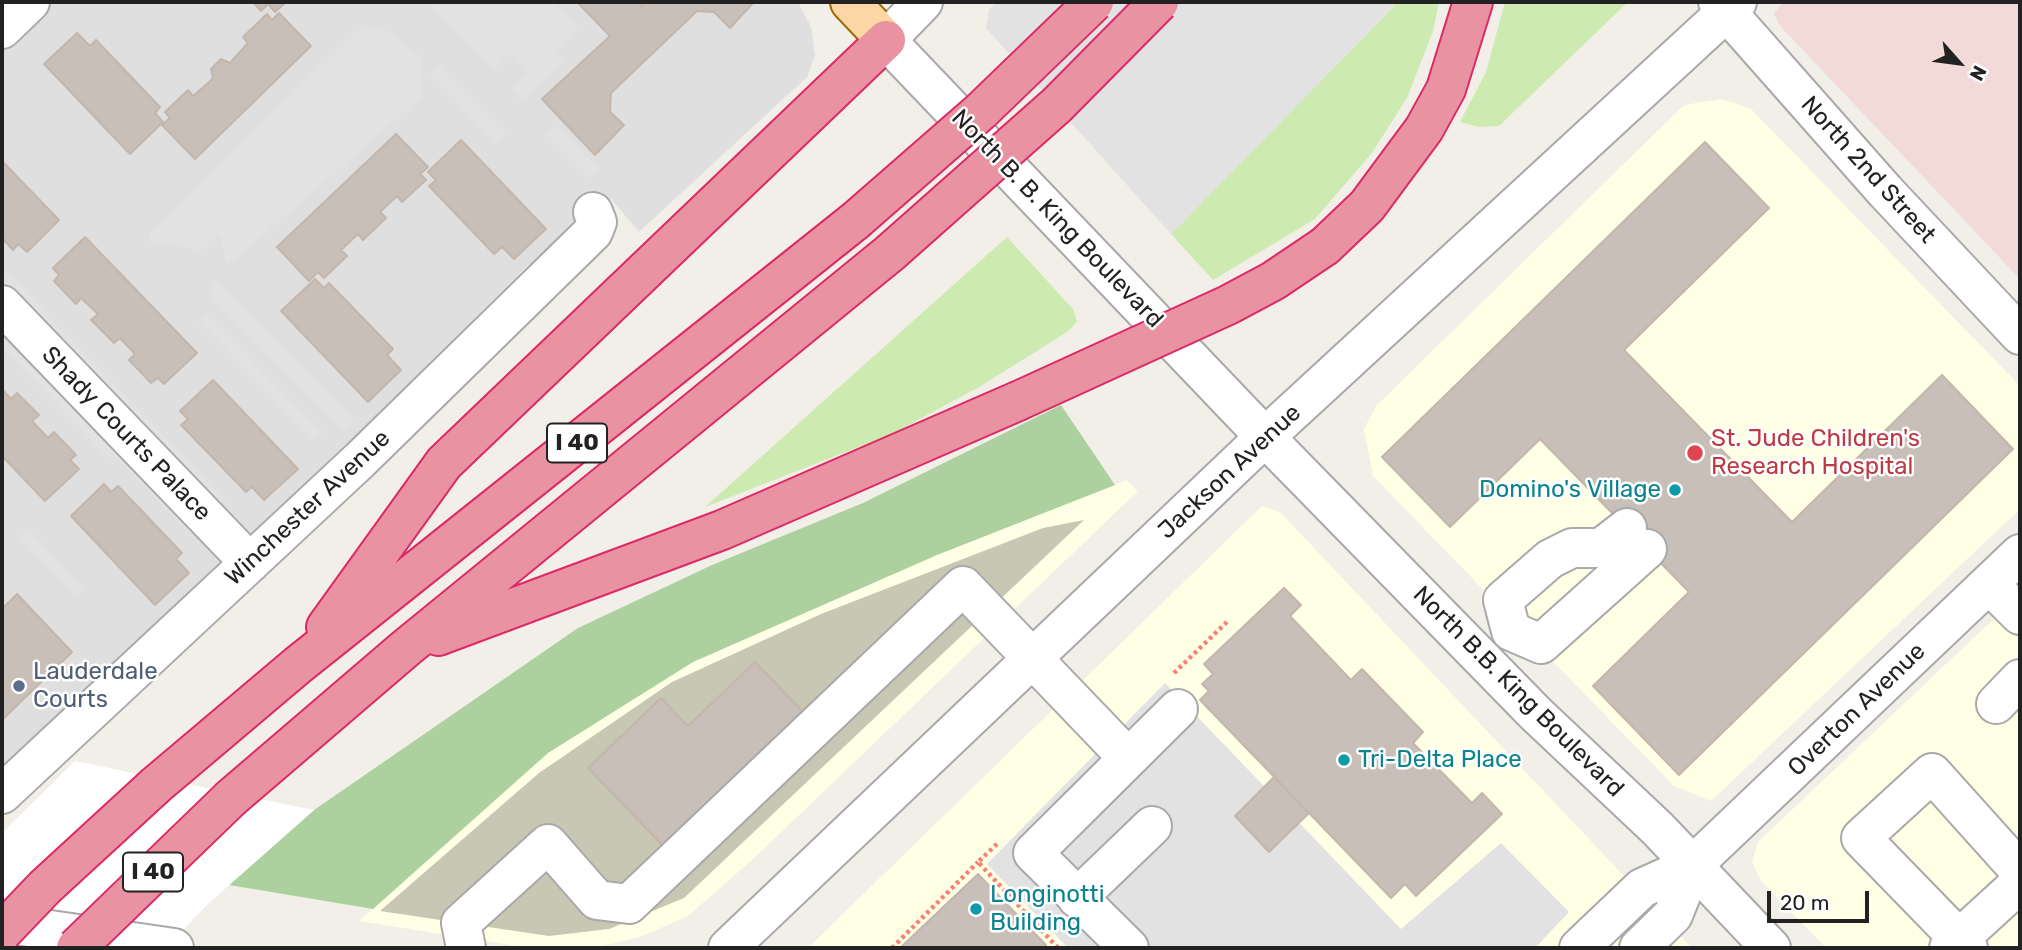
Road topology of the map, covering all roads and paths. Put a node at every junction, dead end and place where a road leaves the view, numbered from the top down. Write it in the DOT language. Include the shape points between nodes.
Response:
graph roads {
  1 [pos="30,2"];
  2 [pos="850,2"];
  3 [pos="923,2"];
  4 [pos="1094,2"];
  5 [pos="1159,2"];
  6 [pos="1473,2"];
  7 [pos="1727,5"];
  8 [pos="2,29"];
  9 [pos="886,40"];
  10 [pos="593,212"];
  11 [pos="2,305"];
  12 [pos="2020,335"];
  13 [pos="1265,437"];
  14 [pos="2020,554"];
  15 [pos="250,563"];
  16 [pos="1989,584"];
  17 [pos="2020,615"];
  18 [pos="1526,637"];
  19 [pos="406,648"];
  20 [pos="1033,659"];
  21 [pos="1483,659"];
  22 [pos="298,665"];
  23 [pos="1178,709"];
  24 [pos="1128,758"];
  25 [pos="2,794"];
  26 [pos="1152,825"];
  27 [pos="978,862"];
  28 [pos="1693,865"];
  29 [pos="2020,871"];
  30 [pos="2020,883"];
  31 [pos="1077,898"];
  32 [pos="2,923"];
  33 [pos="2,932"];
  34 [pos="1959,945"];
  35 [pos="76,948"];
  36 [pos="171,948"];
  37 [pos="466,948"];
  38 [pos="728,948"];
  39 [pos="891,948"];
  40 [pos="1129,948"];
  41 [pos="1579,948"];
  42 [pos="1639,948"];
  43 [pos="1771,948"];
  1 -- 8 [label="street"];
  2 -- 9 [label="main road, North B. B. King Boulevard"];
  3 -- 9 [label="street"];
  4 -- 22 [label="highway, I 40, bridge" via="981,111 855,221"];
  5 -- 19 [label="highway, I 40, bridge" via="1057,105 890,253"];
  6 -- 19 [label="highway, bridge" via="1446,89 1424,129 1367,206 1325,246 1273,281 1018,401 722,530"];
  7 -- 12 [label="street, North 2nd Street" via="1885,191"];
  7 -- 13 [label="street, Jackson Avenue"];
  9 -- 13 [label="street, North B. B. King Boulevard"];
  9 -- 22 [label="highway" via="444,463"];
  10 -- 15 [label="street, Winchester Avenue" via="597,222 593,232"];
  11 -- 15 [label="street, Shady Courts Palace"];
  13 -- 20 [label="street, Jackson Avenue"];
  13 -- 21 [label="street, North B.B. King Boulevard"];
  14 -- 16 [label="street, Overton Avenue"];
  15 -- 25 [label="street, Winchester Avenue"];
  16 -- 17 [label="street"];
  16 -- 28 [label="street, Overton Avenue"];
  18 -- 18 [label="street" via="1503,600 1550,559 1572,548 1621,551"];
  18 -- 21 [label="street"];
  19 -- 35 [label="highway, I 40, bridge" via="231,798"];
  20 -- 24 [label="street"];
  20 -- 37 [label="street" via="963,586 629,904 597,900 548,844 461,923"];
  20 -- 38 [label="street, Jackson Avenue"];
  21 -- 28 [label="street, North B.B. King Boulevard"];
  22 -- 33 [label="highway, I 40, bridge" via="156,785"];
  23 -- 24 [label="street"];
  24 -- 31 [label="street" via="1032,853"];
  26 -- 31 [label="street"];
  27 -- 39 [label="path"];
  28 -- 41 [label="street, Overton Avenue" via="1642,888"];
  28 -- 42 [label="street, Overton Avenue" via="1673,915"];
  28 -- 43 [label="street, North B.B. King Boulevard"];
  29 -- 34 [label="street" via="1932,773 1861,838"];
  30 -- 34 [label="street"];
  31 -- 40 [label="street"];
  32 -- 36 [label="street"];
}
